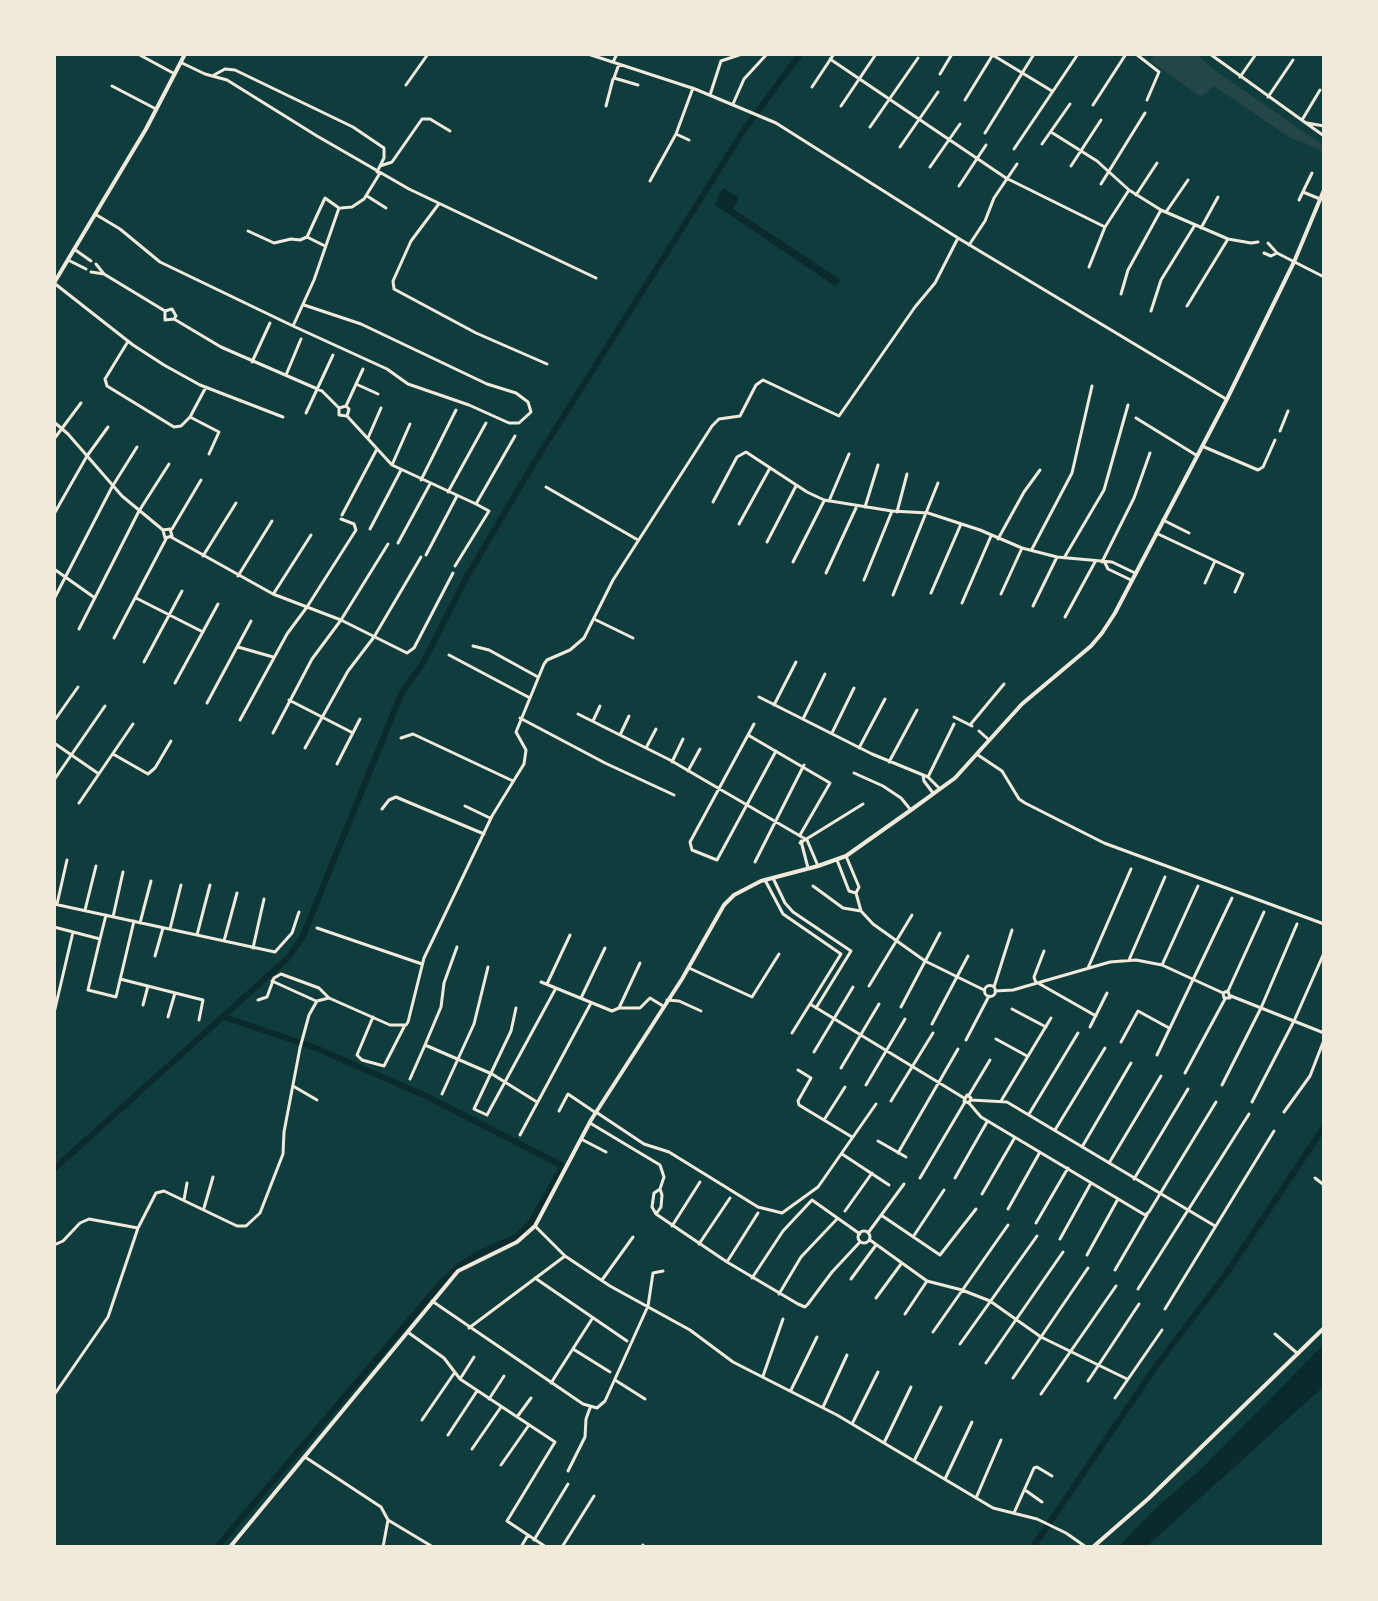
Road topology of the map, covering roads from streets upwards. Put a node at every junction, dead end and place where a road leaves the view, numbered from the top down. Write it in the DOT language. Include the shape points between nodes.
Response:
graph roads {
  1 [pos="138,54"];
  2 [pos="185,54"];
  3 [pos="428,54"];
  4 [pos="588,54"];
  5 [pos="617,54"];
  6 [pos="742,54"];
  7 [pos="767,54"];
  8 [pos="834,54"];
  9 [pos="876,54"];
  10 [pos="952,54"];
  11 [pos="993,54"];
  12 [pos="1034,54"];
  13 [pos="1078,54"];
  14 [pos="1126,54"];
  15 [pos="1136,54"];
  16 [pos="1210,54"];
  17 [pos="1256,54"];
  18 [pos="918,58"];
  19 [pos="830,59"];
  20 [pos="1293,60"];
  21 [pos="181,62"];
  22 [pos="613,62"];
  23 [pos="620,64"];
  24 [pos="1022,71"];
  25 [pos="175,74"];
  26 [pos="940,74"];
  27 [pos="214,75"];
  28 [pos="1240,77"];
  29 [pos="614,78"];
  30 [pos="859,78"];
  31 [pos="406,85"];
  32 [pos="638,85"];
  33 [pos="112,86"];
  34 [pos="812,87"];
  35 [pos="693,88"];
  36 [pos="1320,90"];
  37 [pos="1052,91"];
  38 [pos="938,92"];
  39 [pos="710,95"];
  40 [pos="1268,98"];
  41 [pos="889,99"];
  42 [pos="965,100"];
  43 [pos="1147,100"];
  44 [pos="733,104"];
  45 [pos="1070,104"];
  46 [pos="1093,105"];
  47 [pos="606,106"];
  48 [pos="841,106"];
  49 [pos="156,109"];
  50 [pos="1145,113"];
  51 [pos="919,119"];
  52 [pos="1101,120"];
  53 [pos="1305,122"];
  54 [pos="960,124"];
  55 [pos="1324,126"];
  56 [pos="870,127"];
  57 [pos="450,131"];
  58 [pos="1051,132"];
  59 [pos="985,133"];
  60 [pos="676,134"];
  61 [pos="1324,136"];
  62 [pos="949,139"];
  63 [pos="689,140"];
  64 [pos="1042,144"];
  65 [pos="986,145"];
  66 [pos="900,147"];
  67 [pos="1014,149"];
  68 [pos="1081,151"];
  69 [pos="978,158"];
  70 [pos="1157,163"];
  71 [pos="1017,164"];
  72 [pos="380,166"];
  73 [pos="1071,166"];
  74 [pos="930,167"];
  75 [pos="1110,171"];
  76 [pos="378,172"];
  77 [pos="1312,173"];
  78 [pos="1006,178"];
  79 [pos="1188,180"];
  80 [pos="650,181"];
  81 [pos="1101,184"];
  82 [pos="959,186"];
  83 [pos="1129,190"];
  84 [pos="1324,190"];
  85 [pos="1303,192"];
  86 [pos="1136,195"];
  87 [pos="367,196"];
  88 [pos="1315,196"];
  89 [pos="1218,197"];
  90 [pos="1299,200"];
  91 [pos="438,204"];
  92 [pos="339,208"];
  93 [pos="386,208"];
  94 [pos="1164,211"];
  95 [pos="95,214"];
  96 [pos="1195,225"];
  97 [pos="1105,227"];
  98 [pos="1201,228"];
  99 [pos="248,231"];
  100 [pos="307,237"];
  101 [pos="958,238"];
  102 [pos="1228,239"];
  103 [pos="1258,242"];
  104 [pos="1251,243"];
  105 [pos="1268,243"];
  106 [pos="969,245"];
  107 [pos="325,246"];
  108 [pos="1256,248"];
  109 [pos="74,249"];
  110 [pos="1264,253"];
  111 [pos="1279,254"];
  112 [pos="68,260"];
  113 [pos="1291,260"];
  114 [pos="91,261"];
  115 [pos="96,264"];
  116 [pos="1089,267"];
  117 [pos="86,269"];
  118 [pos="91,272"];
  119 [pos="104,274"];
  120 [pos="1324,277"];
  121 [pos="596,278"];
  122 [pos="54,281"];
  123 [pos="1121,294"];
  124 [pos="304,305"];
  125 [pos="1187,306"];
  126 [pos="165,311"];
  127 [pos="1151,311"];
  128 [pos="174,319"];
  129 [pos="270,323"];
  130 [pos="293,326"];
  131 [pos="301,339"];
  132 [pos="128,342"];
  133 [pos="333,355"];
  134 [pos="252,362"];
  135 [pos="547,364"];
  136 [pos="363,369"];
  137 [pos="286,375"];
  138 [pos="356,384"];
  139 [pos="1092,386"];
  140 [pos="206,387"];
  141 [pos="317,389"];
  142 [pos="378,394"];
  143 [pos="1227,399"];
  144 [pos="81,403"];
  145 [pos="1128,405"];
  146 [pos="346,406"];
  147 [pos="339,408"];
  148 [pos="381,408"];
  149 [pos="456,410"];
  150 [pos="1288,411"];
  151 [pos="306,413"];
  152 [pos="347,416"];
  153 [pos="190,417"];
  154 [pos="283,417"];
  155 [pos="1136,418"];
  156 [pos="54,422"];
  157 [pos="486,423"];
  158 [pos="410,424"];
  159 [pos="108,427"];
  160 [pos="62,428"];
  161 [pos="1280,431"];
  162 [pos="515,436"];
  163 [pos="368,438"];
  164 [pos="54,439"];
  165 [pos="1275,440"];
  166 [pos="1202,446"];
  167 [pos="137,447"];
  168 [pos="377,449"];
  169 [pos="1150,453"];
  170 [pos="209,454"];
  171 [pos="849,454"];
  172 [pos="1196,455"];
  173 [pos="87,456"];
  174 [pos="169,464"];
  175 [pos="392,465"];
  176 [pos="878,465"];
  177 [pos="770,468"];
  178 [pos="401,470"];
  179 [pos="1040,470"];
  180 [pos="907,474"];
  181 [pos="201,480"];
  182 [pos="421,480"];
  183 [pos="938,483"];
  184 [pos="430,484"];
  185 [pos="796,486"];
  186 [pos="112,487"];
  187 [pos="546,487"];
  188 [pos="448,492"];
  189 [pos="457,496"];
  190 [pos="827,501"];
  191 [pos="713,502"];
  192 [pos="236,503"];
  193 [pos="476,504"];
  194 [pos="857,506"];
  195 [pos="865,507"];
  196 [pos="139,511"];
  197 [pos="894,511"];
  198 [pos="928,513"];
  199 [pos="54,514"];
  200 [pos="1163,520"];
  201 [pos="272,521"];
  202 [pos="739,524"];
  203 [pos="961,524"];
  204 [pos="370,529"];
  205 [pos="163,530"];
  206 [pos="172,530"];
  207 [pos="1156,533"];
  208 [pos="1189,533"];
  209 [pos="311,535"];
  210 [pos="992,535"];
  211 [pos="169,538"];
  212 [pos="998,539"];
  213 [pos="638,540"];
  214 [pos="767,542"];
  215 [pos="398,543"];
  216 [pos="388,544"];
  217 [pos="1022,548"];
  218 [pos="1031,550"];
  219 [pos="203,556"];
  220 [pos="1057,557"];
  221 [pos="1064,558"];
  222 [pos="1215,561"];
  223 [pos="793,562"];
  224 [pos="1095,562"];
  225 [pos="1103,563"];
  226 [pos="455,566"];
  227 [pos="54,569"];
  228 [pos="453,573"];
  229 [pos="826,573"];
  230 [pos="1135,573"];
  231 [pos="66,575"];
  232 [pos="238,577"];
  233 [pos="864,580"];
  234 [pos="1132,580"];
  235 [pos="1205,583"];
  236 [pos="182,591"];
  237 [pos="1235,592"];
  238 [pos="931,593"];
  239 [pos="273,594"];
  240 [pos="1001,594"];
  241 [pos="893,595"];
  242 [pos="95,598"];
  243 [pos="136,598"];
  244 [pos="54,599"];
  245 [pos="962,603"];
  246 [pos="218,604"];
  247 [pos="1033,606"];
  248 [pos="307,607"];
  249 [pos="169,615"];
  250 [pos="1065,617"];
  251 [pos="594,619"];
  252 [pos="341,620"];
  253 [pos="251,621"];
  254 [pos="79,629"];
  255 [pos="203,632"];
  256 [pos="374,637"];
  257 [pos="114,638"];
  258 [pos="633,638"];
  259 [pos="473,646"];
  260 [pos="237,647"];
  261 [pos="449,655"];
  262 [pos="273,657"];
  263 [pos="144,662"];
  264 [pos="796,662"];
  265 [pos="825,674"];
  266 [pos="538,677"];
  267 [pos="175,683"];
  268 [pos="1004,684"];
  269 [pos="78,687"];
  270 [pos="854,688"];
  271 [pos="759,697"];
  272 [pos="530,698"];
  273 [pos="885,699"];
  274 [pos="289,700"];
  275 [pos="207,703"];
  276 [pos="774,705"];
  277 [pos="105,706"];
  278 [pos="600,706"];
  279 [pos="917,710"];
  280 [pos="578,714"];
  281 [pos="322,716"];
  282 [pos="629,716"];
  283 [pos="954,717"];
  284 [pos="520,718"];
  285 [pos="360,719"];
  286 [pos="803,719"];
  287 [pos="240,720"];
  288 [pos="54,721"];
  289 [pos="593,721"];
  290 [pos="133,724"];
  291 [pos="754,724"];
  292 [pos="954,724"];
  293 [pos="656,729"];
  294 [pos="979,731"];
  295 [pos="273,733"];
  296 [pos="353,733"];
  297 [pos="832,733"];
  298 [pos="620,735"];
  299 [pos="748,735"];
  300 [pos="401,738"];
  301 [pos="683,739"];
  302 [pos="989,740"];
  303 [pos="171,741"];
  304 [pos="54,743"];
  305 [pos="305,748"];
  306 [pos="646,748"];
  307 [pos="859,748"];
  308 [pos="700,749"];
  309 [pos="776,751"];
  310 [pos="113,754"];
  311 [pos="71,755"];
  312 [pos="978,755"];
  313 [pos="672,762"];
  314 [pos="889,762"];
  315 [pos="337,764"];
  316 [pos="804,765"];
  317 [pos="688,771"];
  318 [pos="854,773"];
  319 [pos="99,774"];
  320 [pos="926,776"];
  321 [pos="54,780"];
  322 [pos="513,781"];
  323 [pos="718,789"];
  324 [pos="940,789"];
  325 [pos="933,794"];
  326 [pos="674,795"];
  327 [pos="79,803"];
  328 [pos="863,804"];
  329 [pos="465,806"];
  330 [pos="747,806"];
  331 [pos="382,809"];
  332 [pos="911,810"];
  333 [pos="491,818"];
  334 [pos="775,822"];
  335 [pos="484,834"];
  336 [pos="802,839"];
  337 [pos="846,856"];
  338 [pos="67,860"];
  339 [pos="837,860"];
  340 [pos="755,862"];
  341 [pos="96,866"];
  342 [pos="818,866"];
  343 [pos="808,869"];
  344 [pos="1131,869"];
  345 [pos="123,872"];
  346 [pos="1165,877"];
  347 [pos="773,878"];
  348 [pos="765,880"];
  349 [pos="151,881"];
  350 [pos="181,885"];
  351 [pos="210,885"];
  352 [pos="813,886"];
  353 [pos="1198,886"];
  354 [pos="237,893"];
  355 [pos="856,893"];
  356 [pos="1232,898"];
  357 [pos="264,899"];
  358 [pos="55,904"];
  359 [pos="85,910"];
  360 [pos="861,911"];
  361 [pos="299,912"];
  362 [pos="1264,912"];
  363 [pos="106,915"];
  364 [pos="912,915"];
  365 [pos="113,917"];
  366 [pos="134,921"];
  367 [pos="140,923"];
  368 [pos="1297,924"];
  369 [pos="1324,924"];
  370 [pos="813,925"];
  371 [pos="54,927"];
  372 [pos="163,928"];
  373 [pos="317,928"];
  374 [pos="170,929"];
  375 [pos="1012,930"];
  376 [pos="73,932"];
  377 [pos="809,932"];
  378 [pos="940,933"];
  379 [pos="197,935"];
  380 [pos="570,935"];
  381 [pos="100,939"];
  382 [pos="224,941"];
  383 [pos="895,941"];
  384 [pos="457,947"];
  385 [pos="253,948"];
  386 [pos="605,948"];
  387 [pos="851,951"];
  388 [pos="1044,951"];
  389 [pos="1324,953"];
  390 [pos="779,954"];
  391 [pos="841,954"];
  392 [pos="155,956"];
  393 [pos="968,956"];
  394 [pos="1129,960"];
  395 [pos="925,961"];
  396 [pos="640,963"];
  397 [pos="422,964"];
  398 [pos="1162,965"];
  399 [pos="488,967"];
  400 [pos="688,967"];
  401 [pos="1088,969"];
  402 [pos="120,979"];
  403 [pos="957,979"];
  404 [pos="1195,979"];
  405 [pos="272,981"];
  406 [pos="541,982"];
  407 [pos="1037,983"];
  408 [pos="547,984"];
  409 [pos="148,986"];
  410 [pos="869,986"];
  411 [pos="853,987"];
  412 [pos="556,988"];
  413 [pos="994,989"];
  414 [pos="984,990"];
  415 [pos="175,993"];
  416 [pos="1107,993"];
  417 [pos="1227,993"];
  418 [pos="989,996"];
  419 [pos="329,998"];
  420 [pos="581,998"];
  421 [pos="258,1000"];
  422 [pos="667,1000"];
  423 [pos="317,1001"];
  424 [pos="591,1003"];
  425 [pos="810,1004"];
  426 [pos="879,1004"];
  427 [pos="143,1005"];
  428 [pos="663,1006"];
  429 [pos="901,1007"];
  430 [pos="516,1008"];
  431 [pos="619,1008"];
  432 [pos="816,1008"];
  433 [pos="1261,1008"];
  434 [pos="1012,1009"];
  435 [pos="701,1011"];
  436 [pos="54,1013"];
  437 [pos="1096,1016"];
  438 [pos="168,1017"];
  439 [pos="373,1017"];
  440 [pos="833,1018"];
  441 [pos="1051,1018"];
  442 [pos="905,1019"];
  443 [pos="199,1020"];
  444 [pos="1294,1021"];
  445 [pos="932,1024"];
  446 [pos="406,1025"];
  447 [pos="1046,1027"];
  448 [pos="1090,1027"];
  449 [pos="1169,1028"];
  450 [pos="792,1033"];
  451 [pos="933,1033"];
  452 [pos="1078,1033"];
  453 [pos="1324,1033"];
  454 [pos="861,1035"];
  455 [pos="996,1039"];
  456 [pos="966,1040"];
  457 [pos="1324,1040"];
  458 [pos="1121,1042"];
  459 [pos="425,1045"];
  460 [pos="1105,1048"];
  461 [pos="958,1049"];
  462 [pos="886,1050"];
  463 [pos="814,1052"];
  464 [pos="1157,1055"];
  465 [pos="1028,1056"];
  466 [pos="990,1060"];
  467 [pos="458,1061"];
  468 [pos="1131,1063"];
  469 [pos="913,1067"];
  470 [pos="841,1068"];
  471 [pos="798,1070"];
  472 [pos="1185,1073"];
  473 [pos="492,1074"];
  474 [pos="1161,1076"];
  475 [pos="410,1079"];
  476 [pos="505,1082"];
  477 [pos="939,1083"];
  478 [pos="866,1085"];
  479 [pos="1222,1085"];
  480 [pos="293,1086"];
  481 [pos="845,1087"];
  482 [pos="1188,1089"];
  483 [pos="442,1094"];
  484 [pos="317,1100"];
  485 [pos="968,1100"];
  486 [pos="891,1101"];
  487 [pos="1001,1101"];
  488 [pos="537,1102"];
  489 [pos="1216,1102"];
  490 [pos="1252,1102"];
  491 [pos="876,1104"];
  492 [pos="559,1111"];
  493 [pos="596,1112"];
  494 [pos="1284,1112"];
  495 [pos="1029,1114"];
  496 [pos="1249,1114"];
  497 [pos="824,1120"];
  498 [pos="987,1121"];
  499 [pos="590,1123"];
  500 [pos="1055,1130"];
  501 [pos="1274,1131"];
  502 [pos="520,1135"];
  503 [pos="852,1137"];
  504 [pos="1015,1137"];
  505 [pos="581,1139"];
  506 [pos="878,1141"];
  507 [pos="1082,1147"];
  508 [pos="606,1152"];
  509 [pos="1040,1152"];
  510 [pos="898,1153"];
  511 [pos="841,1154"];
  512 [pos="906,1157"];
  513 [pos="1109,1163"];
  514 [pos="1068,1168"];
  515 [pos="872,1173"];
  516 [pos="213,1177"];
  517 [pos="920,1178"];
  518 [pos="955,1178"];
  519 [pos="1315,1178"];
  520 [pos="1134,1179"];
  521 [pos="700,1182"];
  522 [pos="187,1183"];
  523 [pos="1091,1183"];
  524 [pos="904,1184"];
  525 [pos="889,1185"];
  526 [pos="1324,1185"];
  527 [pos="660,1189"];
  528 [pos="944,1190"];
  529 [pos="1161,1193"];
  530 [pos="982,1194"];
  531 [pos="730,1198"];
  532 [pos="1118,1199"];
  533 [pos="184,1200"];
  534 [pos="1187,1208"];
  535 [pos="976,1209"];
  536 [pos="1008,1209"];
  537 [pos="204,1210"];
  538 [pos="845,1211"];
  539 [pos="758,1213"];
  540 [pos="656,1214"];
  541 [pos="881,1215"];
  542 [pos="1147,1215"];
  543 [pos="837,1219"];
  544 [pos="1036,1223"];
  545 [pos="1008,1225"];
  546 [pos="535,1226"];
  547 [pos="672,1226"];
  548 [pos="1215,1226"];
  549 [pos="138,1228"];
  550 [pos="868,1233"];
  551 [pos="860,1234"];
  552 [pos="1037,1236"];
  553 [pos="633,1237"];
  554 [pos="913,1237"];
  555 [pos="1060,1239"];
  556 [pos="870,1240"];
  557 [pos="860,1242"];
  558 [pos="699,1244"];
  559 [pos="54,1245"];
  560 [pos="876,1245"];
  561 [pos="1063,1252"];
  562 [pos="1087,1255"];
  563 [pos="565,1256"];
  564 [pos="727,1262"];
  565 [pos="901,1264"];
  566 [pos="1088,1268"];
  567 [pos="1115,1270"];
  568 [pos="663,1271"];
  569 [pos="535,1278"];
  570 [pos="752,1278"];
  571 [pos="851,1279"];
  572 [pos="602,1280"];
  573 [pos="927,1281"];
  574 [pos="1116,1286"];
  575 [pos="1138,1289"];
  576 [pos="962,1290"];
  577 [pos="779,1294"];
  578 [pos="876,1298"];
  579 [pos="432,1301"];
  580 [pos="990,1301"];
  581 [pos="1139,1304"];
  582 [pos="648,1306"];
  583 [pos="1165,1309"];
  584 [pos="905,1314"];
  585 [pos="593,1317"];
  586 [pos="783,1319"];
  587 [pos="1017,1320"];
  588 [pos="469,1328"];
  589 [pos="1324,1328"];
  590 [pos="1162,1330"];
  591 [pos="933,1332"];
  592 [pos="409,1333"];
  593 [pos="1275,1334"];
  594 [pos="817,1337"];
  595 [pos="1041,1337"];
  596 [pos="627,1341"];
  597 [pos="960,1344"];
  598 [pos="573,1349"];
  599 [pos="1070,1351"];
  600 [pos="1298,1354"];
  601 [pos="847,1355"];
  602 [pos="474,1357"];
  603 [pos="986,1363"];
  604 [pos="1099,1365"];
  605 [pos="455,1372"];
  606 [pos="610,1372"];
  607 [pos="878,1372"];
  608 [pos="504,1376"];
  609 [pos="763,1376"];
  610 [pos="1013,1378"];
  611 [pos="460,1379"];
  612 [pos="1127,1379"];
  613 [pos="615,1380"];
  614 [pos="1088,1381"];
  615 [pos="551,1383"];
  616 [pos="911,1387"];
  617 [pos="791,1390"];
  618 [pos="477,1391"];
  619 [pos="1041,1394"];
  620 [pos="54,1395"];
  621 [pos="531,1398"];
  622 [pos="1115,1398"];
  623 [pos="489,1399"];
  624 [pos="645,1399"];
  625 [pos="501,1407"];
  626 [pos="823,1407"];
  627 [pos="941,1407"];
  628 [pos="590,1408"];
  629 [pos="517,1417"];
  630 [pos="422,1420"];
  631 [pos="972,1422"];
  632 [pos="852,1424"];
  633 [pos="529,1425"];
  634 [pos="448,1435"];
  635 [pos="1001,1440"];
  636 [pos="884,1443"];
  637 [pos="472,1449"];
  638 [pos="305,1457"];
  639 [pos="914,1461"];
  640 [pos="501,1465"];
  641 [pos="568,1471"];
  642 [pos="1052,1476"];
  643 [pos="945,1479"];
  644 [pos="568,1484"];
  645 [pos="1024,1490"];
  646 [pos="594,1496"];
  647 [pos="976,1498"];
  648 [pos="1042,1502"];
  649 [pos="1014,1513"];
  650 [pos="388,1520"];
  651 [pos="528,1535"];
  652 [pos="534,1540"];
  653 [pos="230,1547"];
  654 [pos="383,1547"];
  655 [pos="433,1547"];
  656 [pos="521,1547"];
  657 [pos="546,1547"];
  658 [pos="562,1547"];
  659 [pos="1086,1547"];
  660 [pos="1093,1547"];
  1 -- 25 [label="street"];
  2 -- 21 [label="street"];
  3 -- 31 [label="street"];
  4 -- 22 [label="street"];
  5 -- 22 [label="street"];
  6 -- 39 [label="street" via="721,61"];
  7 -- 44 [label="street" via="744,79"];
  8 -- 19 [label="street"];
  9 -- 30 [label="street"];
  10 -- 26 [label="street"];
  11 -- 24 [label="street"];
  11 -- 42 [label="street"];
  12 -- 24 [label="street"];
  13 -- 37 [label="street"];
  14 -- 46 [label="street"];
  15 -- 43 [label="street" via="1159,72"];
  16 -- 28 [label="street"];
  17 -- 28 [label="street"];
  18 -- 41 [label="street"];
  19 -- 30 [label="street"];
  19 -- 34 [label="street"];
  20 -- 40 [label="street"];
  21 -- 25 [label="street"];
  21 -- 27 [label="street"];
  22 -- 23 [label="street"];
  23 -- 29 [label="street"];
  23 -- 35 [label="street"];
  24 -- 37 [label="street"];
  24 -- 59 [label="street"];
  25 -- 49 [label="street"];
  27 -- 72 [label="street" via="235,70 353,127 384,148"];
  27 -- 76 [label="street"];
  28 -- 40 [label="street"];
  29 -- 32 [label="street"];
  29 -- 47 [label="street"];
  30 -- 41 [label="street"];
  30 -- 48 [label="street"];
  33 -- 49 [label="street"];
  35 -- 39 [label="street"];
  35 -- 60 [label="street"];
  36 -- 53 [label="street"];
  37 -- 67 [label="street"];
  38 -- 51 [label="street"];
  39 -- 44 [label="street"];
  40 -- 53 [label="street"];
  41 -- 51 [label="street"];
  41 -- 56 [label="street"];
  44 -- 101 [label="street" via="764,117"];
  45 -- 58 [label="street"];
  49 -- 95 [label="street"];
  50 -- 75 [label="street"];
  51 -- 62 [label="street"];
  51 -- 66 [label="street"];
  52 -- 68 [label="street"];
  53 -- 55 [label="street"];
  53 -- 61 [label="street"];
  54 -- 62 [label="street"];
  57 -- 72 [label="street" via="422,119 392,162"];
  58 -- 64 [label="street"];
  58 -- 68 [label="street"];
  60 -- 63 [label="street"];
  60 -- 80 [label="street"];
  62 -- 69 [label="street"];
  62 -- 74 [label="street"];
  65 -- 69 [label="street"];
  68 -- 73 [label="street"];
  68 -- 75 [label="street"];
  69 -- 78 [label="street"];
  69 -- 82 [label="street"];
  70 -- 86 [label="street"];
  71 -- 78 [label="street"];
  72 -- 76 [label="street"];
  75 -- 81 [label="street"];
  75 -- 83 [label="street"];
  76 -- 87 [label="street"];
  76 -- 91 [label="street"];
  77 -- 85 [label="street"];
  78 -- 97 [label="street"];
  78 -- 106 [label="street"];
  79 -- 94 [label="street"];
  83 -- 86 [label="street"];
  83 -- 97 [label="street"];
  84 -- 88 [label="street"];
  85 -- 88 [label="street"];
  85 -- 90 [label="street"];
  86 -- 94 [label="street"];
  87 -- 92 [label="street" via="352,207"];
  87 -- 93 [label="street"];
  88 -- 113 [label="street"];
  89 -- 98 [label="street"];
  91 -- 121 [label="street"];
  91 -- 135 [label="street" via="411,241 394,289"];
  92 -- 100 [label="street" via="325,198"];
  92 -- 107 [label="street"];
  94 -- 96 [label="street"];
  94 -- 123 [label="street" via="1134,257"];
  95 -- 109 [label="street"];
  95 -- 130 [label="street" via="160,262"];
  96 -- 98 [label="street"];
  96 -- 127 [label="street" via="1161,280"];
  97 -- 116 [label="street"];
  98 -- 102 [label="street"];
  99 -- 100 [label="street" via="274,243"];
  100 -- 107 [label="street"];
  101 -- 106 [label="street"];
  101 -- 213 [label="street" via="935,283 841,414 835,417 759,381 740,416 719,419 712,426"];
  102 -- 104 [label="street"];
  102 -- 125 [label="street"];
  103 -- 104 [label="street"];
  104 -- 108 [label="street"];
  105 -- 111 [label="street"];
  106 -- 143 [label="street"];
  107 -- 124 [label="street"];
  109 -- 112 [label="street"];
  109 -- 114 [label="street"];
  110 -- 111 [label="street"];
  111 -- 113 [label="street"];
  112 -- 117 [label="street"];
  112 -- 122 [label="street"];
  113 -- 120 [label="street"];
  113 -- 143 [label="street"];
  115 -- 119 [label="street"];
  118 -- 119 [label="street"];
  119 -- 126 [label="street"];
  122 -- 132 [label="street"];
  124 -- 130 [label="street"];
  124 -- 130 [label="street" via="361,324 516,393 531,412 519,423 509,423 408,384"];
  126 -- 128 [label="street" via="165,320"];
  126 -- 128 [label="street" via="175,312"];
  128 -- 134 [label="street"];
  129 -- 134 [label="street"];
  131 -- 137 [label="street"];
  132 -- 140 [label="street"];
  132 -- 153 [label="street" via="105,379 107,386 174,427"];
  133 -- 141 [label="street"];
  134 -- 137 [label="street"];
  136 -- 138 [label="street"];
  137 -- 141 [label="street"];
  138 -- 142 [label="street"];
  138 -- 146 [label="street"];
  139 -- 218 [label="street" via="1072,473"];
  140 -- 153 [label="street"];
  140 -- 154 [label="street"];
  141 -- 147 [label="street"];
  141 -- 151 [label="street"];
  143 -- 166 [label="street"];
  144 -- 160 [label="street"];
  145 -- 221 [label="street" via="1104,490"];
  146 -- 147 [label="street"];
  146 -- 152 [label="street"];
  147 -- 152 [label="street" via="339,415"];
  148 -- 163 [label="street"];
  149 -- 182 [label="street"];
  150 -- 161 [label="street"];
  152 -- 163 [label="street"];
  153 -- 170 [label="street" via="219,432"];
  155 -- 172 [label="street"];
  156 -- 160 [label="street"];
  157 -- 188 [label="street"];
  158 -- 175 [label="street"];
  159 -- 173 [label="street"];
  160 -- 164 [label="street"];
  160 -- 173 [label="street"];
  162 -- 193 [label="street"];
  163 -- 168 [label="street"];
  165 -- 166 [label="street" via="1258,470"];
  166 -- 172 [label="street"];
  167 -- 186 [label="street"];
  168 -- 175 [label="street"];
  168 -- 248 [label="street" via="341,517 356,530"];
  169 -- 225 [label="street"];
  171 -- 190 [label="street"];
  172 -- 200 [label="street"];
  173 -- 186 [label="street"];
  173 -- 199 [label="street"];
  174 -- 196 [label="street"];
  175 -- 178 [label="street"];
  176 -- 195 [label="street"];
  177 -- 185 [label="street"];
  177 -- 191 [label="street" via="742,452"];
  177 -- 202 [label="street"];
  178 -- 182 [label="street"];
  178 -- 204 [label="street"];
  179 -- 212 [label="street"];
  180 -- 197 [label="street"];
  181 -- 206 [label="street"];
  182 -- 184 [label="street"];
  183 -- 198 [label="street"];
  184 -- 188 [label="street"];
  184 -- 215 [label="street"];
  185 -- 190 [label="street"];
  185 -- 214 [label="street"];
  186 -- 196 [label="street"];
  186 -- 231 [label="street"];
  187 -- 213 [label="street"];
  188 -- 189 [label="street"];
  189 -- 193 [label="street"];
  189 -- 256 [label="street"];
  190 -- 194 [label="street"];
  190 -- 223 [label="street"];
  192 -- 219 [label="street"];
  193 -- 226 [label="street" via="489,511"];
  194 -- 195 [label="street"];
  194 -- 229 [label="street"];
  195 -- 197 [label="street"];
  196 -- 205 [label="street"];
  196 -- 242 [label="street"];
  197 -- 198 [label="street"];
  197 -- 233 [label="street"];
  198 -- 203 [label="street"];
  198 -- 241 [label="street"];
  200 -- 207 [label="street"];
  200 -- 208 [label="street"];
  201 -- 232 [label="street"];
  203 -- 210 [label="street"];
  203 -- 238 [label="street"];
  205 -- 206 [label="street"];
  205 -- 211 [label="street"];
  206 -- 211 [label="street"];
  207 -- 222 [label="street"];
  207 -- 230 [label="street"];
  209 -- 239 [label="street"];
  210 -- 212 [label="street"];
  210 -- 245 [label="street"];
  211 -- 219 [label="street"];
  211 -- 243 [label="street"];
  212 -- 217 [label="street"];
  213 -- 251 [label="street"];
  216 -- 252 [label="street"];
  217 -- 218 [label="street"];
  217 -- 240 [label="street"];
  218 -- 220 [label="street"];
  219 -- 232 [label="street"];
  220 -- 221 [label="street"];
  220 -- 247 [label="street"];
  221 -- 224 [label="street"];
  222 -- 235 [label="street"];
  222 -- 237 [label="street" via="1243,574"];
  224 -- 225 [label="street"];
  224 -- 250 [label="street"];
  225 -- 230 [label="street"];
  225 -- 234 [label="street"];
  227 -- 231 [label="street"];
  228 -- 256 [label="street" via="409,653"];
  230 -- 234 [label="street"];
  231 -- 242 [label="street"];
  231 -- 244 [label="street"];
  232 -- 239 [label="street"];
  234 -- 302 [label="street" via="1091,646 1022,704"];
  236 -- 249 [label="street"];
  239 -- 248 [label="street"];
  242 -- 254 [label="street"];
  243 -- 249 [label="street"];
  243 -- 257 [label="street"];
  246 -- 255 [label="street"];
  248 -- 252 [label="street"];
  248 -- 262 [label="street"];
  249 -- 255 [label="street"];
  249 -- 263 [label="street"];
  251 -- 258 [label="street"];
  251 -- 266 [label="street" via="577,644 547,660"];
  252 -- 256 [label="street"];
  252 -- 274 [label="street"];
  253 -- 260 [label="street"];
  255 -- 267 [label="street"];
  256 -- 281 [label="street"];
  259 -- 266 [label="street"];
  260 -- 262 [label="street"];
  260 -- 275 [label="street"];
  261 -- 272 [label="street"];
  262 -- 287 [label="street"];
  264 -- 276 [label="street"];
  265 -- 286 [label="street"];
  266 -- 272 [label="street"];
  268 -- 283 [label="street" via="971,726"];
  269 -- 288 [label="street"];
  270 -- 297 [label="street"];
  271 -- 276 [label="street"];
  272 -- 284 [label="street"];
  273 -- 307 [label="street"];
  274 -- 281 [label="street"];
  274 -- 295 [label="street"];
  276 -- 286 [label="street"];
  277 -- 311 [label="street"];
  278 -- 289 [label="street"];
  279 -- 314 [label="street"];
  280 -- 289 [label="street"];
  281 -- 296 [label="street"];
  281 -- 305 [label="street"];
  282 -- 298 [label="street"];
  284 -- 322 [label="street" via="516,736 527,755"];
  284 -- 326 [label="street"];
  285 -- 296 [label="street"];
  286 -- 297 [label="street"];
  289 -- 298 [label="street"];
  290 -- 310 [label="street"];
  291 -- 299 [label="street"];
  292 -- 320 [label="street"];
  293 -- 306 [label="street"];
  294 -- 302 [label="street"];
  296 -- 315 [label="street"];
  297 -- 307 [label="street"];
  298 -- 306 [label="street"];
  299 -- 309 [label="street"];
  299 -- 323 [label="street"];
  300 -- 322 [label="street" via="413,734"];
  301 -- 313 [label="street"];
  302 -- 312 [label="street"];
  303 -- 310 [label="street" via="148,774"];
  304 -- 311 [label="street"];
  306 -- 313 [label="street"];
  307 -- 314 [label="street"];
  308 -- 317 [label="street"];
  309 -- 316 [label="street"];
  309 -- 330 [label="street"];
  310 -- 319 [label="street"];
  311 -- 319 [label="street"];
  311 -- 321 [label="street"];
  312 -- 324 [label="street"];
  312 -- 369 [label="street" via="1002,771 1019,799 1104,843"];
  313 -- 317 [label="street"];
  314 -- 320 [label="street"];
  316 -- 334 [label="street"];
  316 -- 336 [label="street" via="831,784"];
  317 -- 323 [label="street"];
  318 -- 332 [label="street" via="883,786"];
  319 -- 327 [label="street"];
  320 -- 324 [label="street"];
  320 -- 325 [label="street"];
  322 -- 333 [label="street"];
  323 -- 330 [label="street"];
  323 -- 330 [label="street" via="690,842 692,850 717,860"];
  324 -- 325 [label="street"];
  325 -- 332 [label="street"];
  328 -- 336 [label="street"];
  329 -- 333 [label="street"];
  330 -- 334 [label="street"];
  331 -- 335 [label="street" via="396,797"];
  332 -- 337 [label="street"];
  333 -- 335 [label="street"];
  334 -- 336 [label="street"];
  334 -- 340 [label="street"];
  335 -- 397 [label="street"];
  336 -- 342 [label="street"];
  336 -- 343 [label="street"];
  337 -- 339 [label="street"];
  337 -- 355 [label="street" via="859,887"];
  338 -- 358 [label="street"];
  339 -- 342 [label="street"];
  339 -- 355 [label="street" via="849,891"];
  341 -- 359 [label="street"];
  342 -- 343 [label="street"];
  343 -- 347 [label="street"];
  344 -- 401 [label="street"];
  345 -- 365 [label="street"];
  346 -- 394 [label="street"];
  347 -- 348 [label="street"];
  347 -- 370 [label="street" via="785,903"];
  348 -- 377 [label="street" via="783,914"];
  348 -- 400 [label="street" via="724,905"];
  349 -- 367 [label="street"];
  350 -- 374 [label="street"];
  351 -- 379 [label="street"];
  352 -- 360 [label="street" via="843,908"];
  353 -- 398 [label="street"];
  354 -- 382 [label="street"];
  355 -- 360 [label="street"];
  356 -- 404 [label="street"];
  357 -- 385 [label="street"];
  358 -- 359 [label="street"];
  359 -- 363 [label="street"];
  360 -- 383 [label="street"];
  361 -- 385 [label="street" via="292,933 275,952"];
  362 -- 417 [label="street"];
  363 -- 365 [label="street"];
  363 -- 381 [label="street"];
  364 -- 383 [label="street"];
  365 -- 366 [label="street"];
  366 -- 367 [label="street"];
  366 -- 402 [label="street"];
  367 -- 372 [label="street"];
  368 -- 433 [label="street"];
  370 -- 377 [label="street"];
  370 -- 387 [label="street"];
  371 -- 376 [label="street"];
  372 -- 374 [label="street"];
  372 -- 392 [label="street"];
  373 -- 397 [label="street"];
  374 -- 379 [label="street"];
  375 -- 413 [label="street"];
  376 -- 381 [label="street"];
  376 -- 436 [label="street"];
  377 -- 391 [label="street"];
  378 -- 395 [label="street"];
  379 -- 382 [label="street"];
  380 -- 408 [label="street"];
  381 -- 402 [label="street" via="88,990 116,997"];
  382 -- 385 [label="street"];
  383 -- 395 [label="street"];
  383 -- 410 [label="street"];
  384 -- 459 [label="street"];
  386 -- 420 [label="street"];
  387 -- 391 [label="street"];
  387 -- 432 [label="street"];
  388 -- 407 [label="street" via="1034,977"];
  389 -- 444 [label="street"];
  390 -- 400 [label="street" via="752,997"];
  391 -- 425 [label="street"];
  393 -- 403 [label="street"];
  394 -- 398 [label="street"];
  394 -- 401 [label="street"];
  395 -- 403 [label="street"];
  395 -- 429 [label="street"];
  396 -- 431 [label="street"];
  397 -- 446 [label="street"];
  398 -- 404 [label="street"];
  399 -- 467 [label="street"];
  400 -- 422 [label="street"];
  401 -- 407 [label="street"];
  402 -- 409 [label="street"];
  403 -- 414 [label="street"];
  403 -- 445 [label="street"];
  404 -- 417 [label="street"];
  404 -- 449 [label="street"];
  405 -- 419 [label="street" via="281,974 319,988"];
  405 -- 421 [label="street" via="267,997"];
  405 -- 423 [label="street"];
  406 -- 408 [label="street"];
  407 -- 413 [label="street"];
  407 -- 437 [label="street"];
  408 -- 412 [label="street"];
  409 -- 415 [label="street"];
  409 -- 427 [label="street"];
  411 -- 440 [label="street"];
  412 -- 420 [label="street"];
  412 -- 476 [label="street"];
  413 -- 414 [label="street"];
  413 -- 418 [label="street"];
  414 -- 418 [label="street"];
  415 -- 438 [label="street"];
  415 -- 443 [label="street" via="203,1000"];
  416 -- 437 [label="street"];
  417 -- 433 [label="street"];
  417 -- 472 [label="street"];
  418 -- 456 [label="street"];
  419 -- 423 [label="street"];
  419 -- 439 [label="street"];
  420 -- 424 [label="street"];
  422 -- 428 [label="street"];
  422 -- 435 [label="street"];
  423 -- 480 [label="street"];
  424 -- 431 [label="street" via="612,1011"];
  424 -- 488 [label="street"];
  425 -- 432 [label="street"];
  425 -- 450 [label="street"];
  426 -- 454 [label="street"];
  428 -- 431 [label="street" via="650,998 640,1008"];
  428 -- 493 [label="street"];
  430 -- 473 [label="street"];
  432 -- 440 [label="street"];
  433 -- 444 [label="street"];
  433 -- 479 [label="street"];
  434 -- 447 [label="street"];
  437 -- 448 [label="street"];
  439 -- 446 [label="street"];
  439 -- 446 [label="street" via="357,1057 384,1066"];
  440 -- 454 [label="street"];
  440 -- 463 [label="street"];
  441 -- 447 [label="street"];
  442 -- 462 [label="street"];
  444 -- 453 [label="street"];
  444 -- 490 [label="street"];
  447 -- 465 [label="street"];
  449 -- 458 [label="street" via="1138,1011"];
  449 -- 464 [label="street"];
  451 -- 469 [label="street"];
  452 -- 495 [label="street"];
  454 -- 462 [label="street"];
  454 -- 470 [label="street"];
  455 -- 465 [label="street"];
  457 -- 494 [label="street" via="1310,1076"];
  459 -- 467 [label="street"];
  459 -- 475 [label="street"];
  460 -- 500 [label="street"];
  461 -- 477 [label="street"];
  462 -- 469 [label="street"];
  462 -- 478 [label="street"];
  465 -- 487 [label="street"];
  466 -- 485 [label="street"];
  467 -- 473 [label="street"];
  467 -- 483 [label="street"];
  468 -- 507 [label="street"];
  469 -- 477 [label="street"];
  469 -- 486 [label="street"];
  471 -- 497 [label="street" via="811,1078 799,1105"];
  473 -- 476 [label="street"];
  473 -- 476 [label="street" via="474,1109 487,1115"];
  474 -- 513 [label="street"];
  476 -- 488 [label="street"];
  477 -- 485 [label="street"];
  477 -- 510 [label="street"];
  480 -- 484 [label="street"];
  480 -- 537 [label="street" via="283,1154 260,1213 246,1226 237,1226"];
  481 -- 497 [label="street"];
  482 -- 520 [label="street"];
  485 -- 487 [label="street"];
  485 -- 498 [label="street"];
  485 -- 517 [label="street"];
  487 -- 495 [label="street"];
  488 -- 502 [label="street"];
  489 -- 529 [label="street"];
  491 -- 503 [label="street"];
  492 -- 493 [label="street" via="568,1094"];
  493 -- 499 [label="street"];
  493 -- 511 [label="street" via="771,1212 782,1213 814,1191"];
  495 -- 500 [label="street"];
  496 -- 534 [label="street"];
  497 -- 503 [label="street"];
  498 -- 504 [label="street"];
  498 -- 518 [label="street"];
  499 -- 505 [label="street"];
  499 -- 527 [label="street" via="660,1165"];
  500 -- 507 [label="street"];
  501 -- 548 [label="street"];
  503 -- 511 [label="street"];
  504 -- 509 [label="street"];
  504 -- 530 [label="street"];
  505 -- 508 [label="street"];
  505 -- 546 [label="street"];
  506 -- 510 [label="street"];
  507 -- 513 [label="street"];
  509 -- 514 [label="street"];
  509 -- 536 [label="street"];
  510 -- 512 [label="street"];
  511 -- 515 [label="street"];
  513 -- 520 [label="street"];
  514 -- 523 [label="street"];
  514 -- 544 [label="street"];
  515 -- 525 [label="street"];
  515 -- 538 [label="street"];
  516 -- 537 [label="street"];
  519 -- 526 [label="street"];
  520 -- 529 [label="street"];
  521 -- 547 [label="street"];
  522 -- 533 [label="street"];
  523 -- 532 [label="street"];
  523 -- 555 [label="street"];
  524 -- 541 [label="street"];
  527 -- 540 [label="street"];
  527 -- 540 [label="street" via="654,1193"];
  528 -- 554 [label="street"];
  529 -- 534 [label="street"];
  529 -- 542 [label="street"];
  531 -- 558 [label="street"];
  532 -- 542 [label="street"];
  532 -- 562 [label="street"];
  533 -- 537 [label="street"];
  533 -- 549 [label="street" via="156,1193"];
  534 -- 548 [label="street"];
  534 -- 575 [label="street"];
  535 -- 554 [label="street" via="940,1255"];
  539 -- 564 [label="street"];
  540 -- 547 [label="street"];
  541 -- 550 [label="street"];
  541 -- 554 [label="street"];
  542 -- 567 [label="street"];
  543 -- 551 [label="street"];
  543 -- 570 [label="street" via="812,1200 783,1231"];
  543 -- 577 [label="street" via="801,1257"];
  545 -- 576 [label="street"];
  546 -- 563 [label="street"];
  546 -- 579 [label="street" via="517,1242 458,1271"];
  547 -- 558 [label="street"];
  548 -- 583 [label="street"];
  549 -- 559 [label="street" via="89,1219"];
  549 -- 620 [label="street" via="108,1317"];
  550 -- 551 [label="street"];
  550 -- 556 [label="street"];
  551 -- 557 [label="street"];
  552 -- 580 [label="street"];
  553 -- 572 [label="street"];
  556 -- 557 [label="street"];
  556 -- 560 [label="street"];
  557 -- 577 [label="street" via="805,1307"];
  558 -- 564 [label="street"];
  560 -- 565 [label="street"];
  560 -- 571 [label="street"];
  561 -- 587 [label="street"];
  563 -- 569 [label="street"];
  563 -- 572 [label="street"];
  564 -- 570 [label="street"];
  565 -- 573 [label="street"];
  565 -- 578 [label="street"];
  566 -- 595 [label="street"];
  568 -- 582 [label="street" via="653,1273"];
  569 -- 585 [label="street"];
  569 -- 588 [label="street"];
  570 -- 577 [label="street"];
  572 -- 582 [label="street"];
  573 -- 576 [label="street"];
  573 -- 584 [label="street"];
  574 -- 599 [label="street"];
  576 -- 580 [label="street"];
  576 -- 591 [label="street"];
  579 -- 588 [label="street"];
  579 -- 592 [label="street"];
  580 -- 587 [label="street"];
  580 -- 597 [label="street"];
  581 -- 604 [label="street"];
  582 -- 609 [label="street"];
  582 -- 613 [label="street"];
  585 -- 596 [label="street"];
  585 -- 598 [label="street"];
  586 -- 609 [label="street"];
  587 -- 595 [label="street"];
  587 -- 603 [label="street"];
  588 -- 615 [label="street"];
  589 -- 600 [label="street"];
  590 -- 612 [label="street"];
  592 -- 605 [label="street"];
  592 -- 638 [label="street"];
  593 -- 600 [label="street"];
  594 -- 617 [label="street"];
  595 -- 599 [label="street"];
  595 -- 610 [label="street"];
  598 -- 606 [label="street"];
  598 -- 615 [label="street"];
  599 -- 604 [label="street"];
  599 -- 619 [label="street"];
  600 -- 660 [label="street"];
  601 -- 626 [label="street"];
  602 -- 611 [label="street"];
  604 -- 612 [label="street"];
  604 -- 614 [label="street"];
  605 -- 611 [label="street"];
  605 -- 630 [label="street"];
  607 -- 632 [label="street"];
  608 -- 623 [label="street"];
  609 -- 617 [label="street"];
  611 -- 618 [label="street"];
  612 -- 622 [label="street"];
  613 -- 624 [label="street"];
  613 -- 628 [label="street" via="602,1406"];
  615 -- 628 [label="street"];
  616 -- 636 [label="street"];
  617 -- 626 [label="street"];
  618 -- 623 [label="street"];
  618 -- 634 [label="street"];
  621 -- 629 [label="street"];
  623 -- 625 [label="street"];
  625 -- 629 [label="street"];
  625 -- 637 [label="street"];
  626 -- 632 [label="street"];
  627 -- 639 [label="street"];
  628 -- 641 [label="street" via="585,1437"];
  629 -- 633 [label="street"];
  631 -- 643 [label="street"];
  632 -- 636 [label="street"];
  633 -- 640 [label="street"];
  633 -- 651 [label="street" via="555,1442 507,1521"];
  635 -- 647 [label="street"];
  636 -- 639 [label="street"];
  638 -- 650 [label="street" via="381,1507"];
  638 -- 653 [label="street"];
  639 -- 643 [label="street"];
  642 -- 645 [label="street" via="1035,1467"];
  643 -- 647 [label="street"];
  644 -- 652 [label="street"];
  645 -- 648 [label="street"];
  645 -- 649 [label="street"];
  646 -- 658 [label="street"];
  647 -- 649 [label="street"];
  649 -- 659 [label="street" via="1055,1527"];
  650 -- 654 [label="street"];
  650 -- 655 [label="street"];
  651 -- 652 [label="street"];
  651 -- 656 [label="street"];
  652 -- 657 [label="street"];
}
